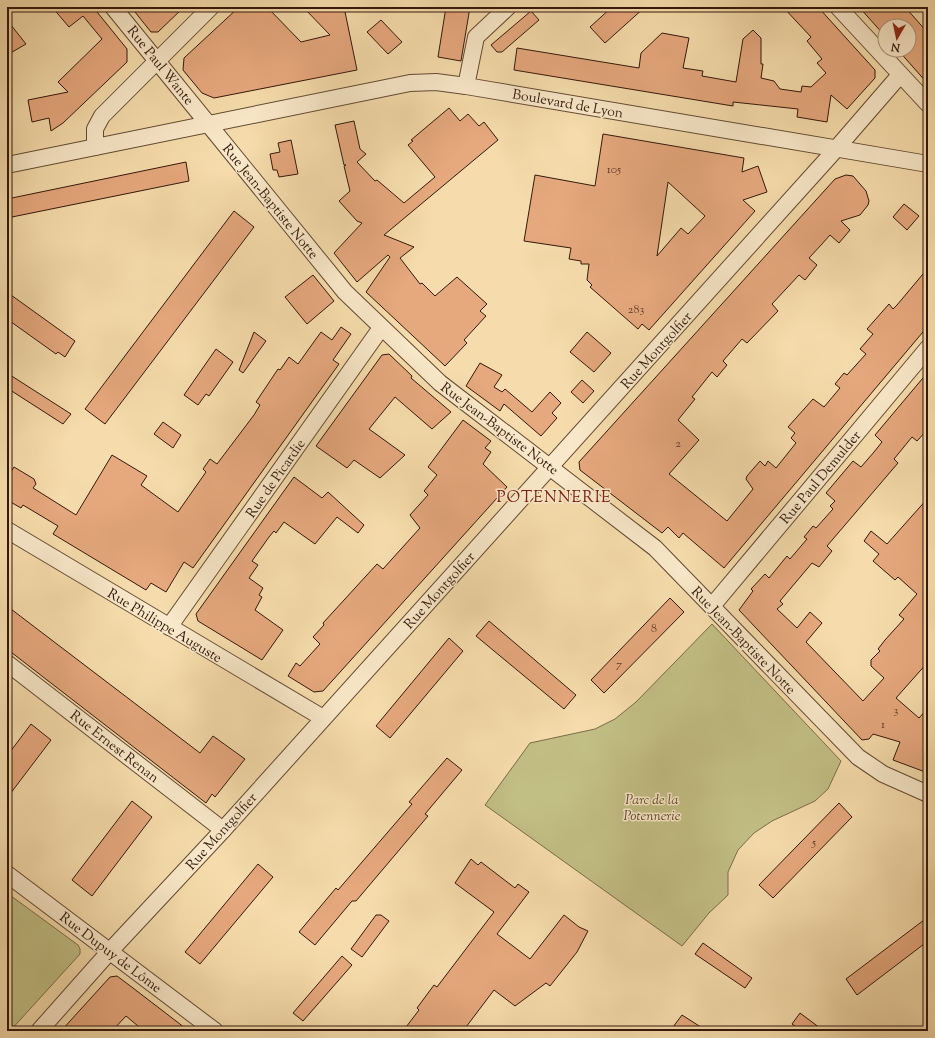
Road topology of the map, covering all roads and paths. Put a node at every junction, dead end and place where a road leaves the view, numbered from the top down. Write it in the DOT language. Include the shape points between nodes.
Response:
graph roads {
  1 [pos="113,7"];
  2 [pos="212,7"];
  3 [pos="508,7"];
  4 [pos="838,7"];
  5 [pos="157,60"];
  6 [pos="900,76"];
  7 [pos="466,86"];
  8 [pos="928,104"];
  9 [pos="209,123"];
  10 [pos="95,147"];
  11 [pos="837,148"];
  12 [pos="928,164"];
  13 [pos="7,165"];
  14 [pos="381,328"];
  15 [pos="928,348"];
  16 [pos="550,467"];
  17 [pos="7,530"];
  18 [pos="712,606"];
  19 [pos="169,627"];
  20 [pos="7,663"];
  21 [pos="323,718"];
  22 [pos="928,794"];
  23 [pos="223,830"];
  24 [pos="7,874"];
  25 [pos="110,951"];
  26 [pos="39,1031"];
  27 [pos="215,1031"];
  1 -- 5 [label="street, Rue Paul Wante"];
  2 -- 5 [label="street"];
  3 -- 7 [label="street" via="476,38"];
  4 -- 6 [label="street"];
  5 -- 9 [label="street, Rue Paul Wante"];
  5 -- 10 [label="street" via="99,119 95,129"];
  6 -- 8 [label="street"];
  6 -- 11 [label="street, Rue Montgolfier"];
  7 -- 9 [label="street, Boulevard de Lyon" via="436,82 410,83"];
  7 -- 11 [label="street, Boulevard de Lyon"];
  9 -- 10 [label="street, Boulevard de Lyon"];
  9 -- 14 [label="street, Rue Jean-Baptiste Notte" via="345,292"];
  10 -- 13 [label="street, Boulevard de Lyon"];
  11 -- 12 [label="street, Boulevard de Lyon"];
  11 -- 16 [label="street, Rue Montgolfier"];
  14 -- 16 [label="street, Rue Jean-Baptiste Notte" via="445,387"];
  14 -- 19 [label="street, Rue de Picardie"];
  15 -- 18 [label="street, Rue Paul Demulder"];
  16 -- 18 [label="street, Rue Jean-Baptiste Notte" via="655,548"];
  16 -- 21 [label="street, Rue Montgolfier"];
  17 -- 19 [label="street, Rue Philippe Auguste"];
  18 -- 22 [label="street, Rue Jean-Baptiste Notte" via="858,757 883,774"];
  19 -- 21 [label="street, Rue Philippe Auguste"];
  20 -- 23 [label="street, Rue Ernest Renan"];
  21 -- 23 [label="street, Rue Montgolfier"];
  23 -- 25 [label="street, Rue Montgolfier"];
  24 -- 25 [label="street, Rue Dupuy de Lôme"];
  25 -- 26 [label="street, Rue Montgolfier"];
  25 -- 27 [label="street, Rue Dupuy de Lôme"];
}
